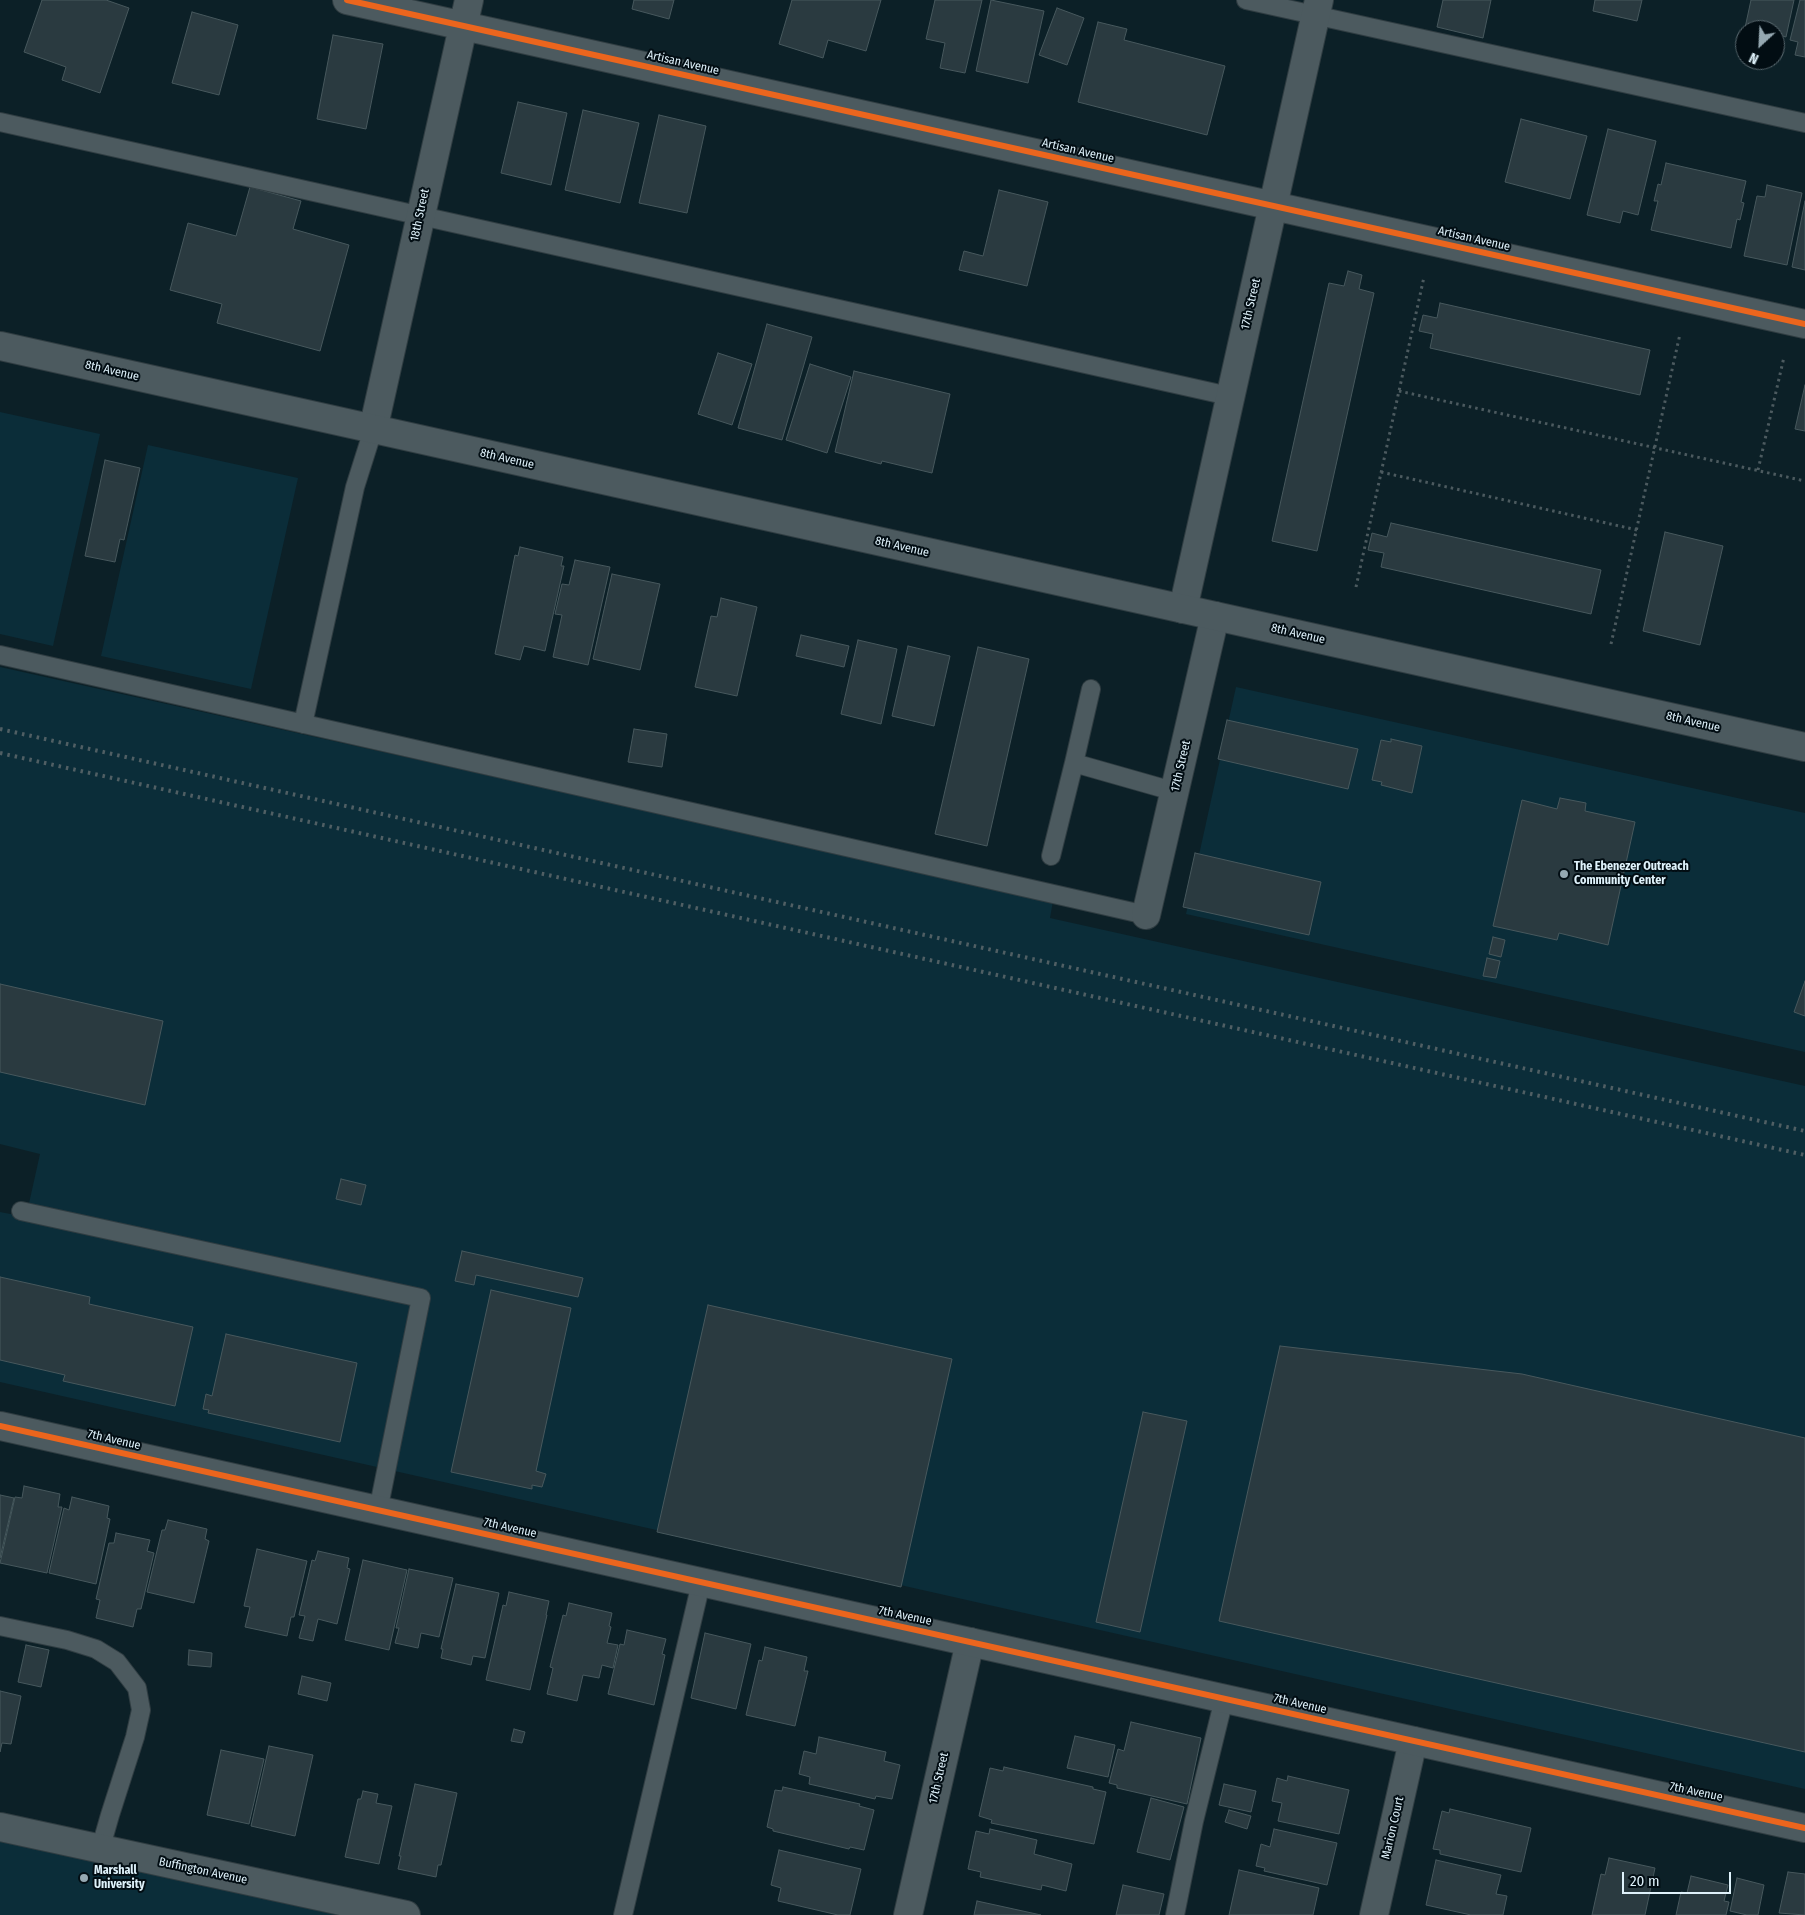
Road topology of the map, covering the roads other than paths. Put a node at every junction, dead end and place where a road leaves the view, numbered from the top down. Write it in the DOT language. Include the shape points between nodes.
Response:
graph roads {
  1 [pos="347,0"];
  2 [pos="469,0"];
  3 [pos="1246,0"];
  4 [pos="1318,8"];
  5 [pos="463,26"];
  6 [pos="0,122"];
  7 [pos="1805,123"];
  8 [pos="1274,206"];
  9 [pos="420,215"];
  10 [pos="1805,324"];
  11 [pos="0,346"];
  12 [pos="1229,396"];
  13 [pos="373,430"];
  14 [pos="1183,609"];
  15 [pos="1215,616"];
  16 [pos="0,655"];
  17 [pos="1091,689"];
  18 [pos="303,724"];
  19 [pos="1805,747"];
  20 [pos="1074,764"];
  21 [pos="1176,792"];
  22 [pos="1052,856"];
  23 [pos="1146,915"];
  24 [pos="21,1211"];
  25 [pos="0,1426"];
  26 [pos="378,1510"];
  27 [pos="701,1583"];
  28 [pos="0,1626"];
  29 [pos="970,1642"];
  30 [pos="1224,1699"];
  31 [pos="1413,1741"];
  32 [pos="0,1827"];
  33 [pos="1805,1828"];
  34 [pos="100,1850"];
  35 [pos="406,1915"];
  36 [pos="623,1915"];
  37 [pos="908,1915"];
  38 [pos="1175,1915"];
  39 [pos="1374,1915"];
  1 -- 5 [label="street, Artisan Avenue"];
  2 -- 5 [label="street, 18th Street"];
  3 -- 4 [label="lane"];
  4 -- 7 [label="lane"];
  4 -- 8 [label="street, 17th Street"];
  5 -- 8 [label="street, Artisan Avenue"];
  5 -- 9 [label="street, 18th Street"];
  6 -- 9 [label="lane"];
  8 -- 10 [label="street, Artisan Avenue"];
  8 -- 12 [label="street, 17th Street"];
  9 -- 12 [label="lane"];
  9 -- 13 [label="street, 18th Street"];
  11 -- 13 [label="street, 8th Avenue"];
  12 -- 14 [label="street, 17th Street"];
  13 -- 14 [label="street, 8th Avenue"];
  13 -- 18 [label="lane" via="355,487"];
  14 -- 15 [label="street, 8th Avenue"];
  15 -- 19 [label="street, 8th Avenue"];
  15 -- 21 [label="street, 17th Street"];
  16 -- 18 [label="lane"];
  17 -- 20 [label="lane"];
  18 -- 23 [label="lane"];
  20 -- 21 [label="lane"];
  20 -- 22 [label="lane"];
  21 -- 23 [label="street, 17th Street"];
  24 -- 26 [label="lane" via="421,1298"];
  25 -- 26 [label="street, 7th Avenue"];
  26 -- 27 [label="street, 7th Avenue"];
  27 -- 29 [label="street, 7th Avenue"];
  27 -- 36 [label="lane"];
  28 -- 34 [label="lane" via="96,1649 117,1662 137,1688 141,1710 136,1738"];
  29 -- 30 [label="street, 7th Avenue"];
  29 -- 37 [label="street, 17th Street"];
  30 -- 31 [label="street, 7th Avenue"];
  30 -- 38 [label="lane"];
  31 -- 33 [label="street, 7th Avenue"];
  31 -- 39 [label="street, Marion Court"];
  32 -- 34 [label="street, Buffington Avenue"];
  34 -- 35 [label="street, Buffington Avenue"];
}
